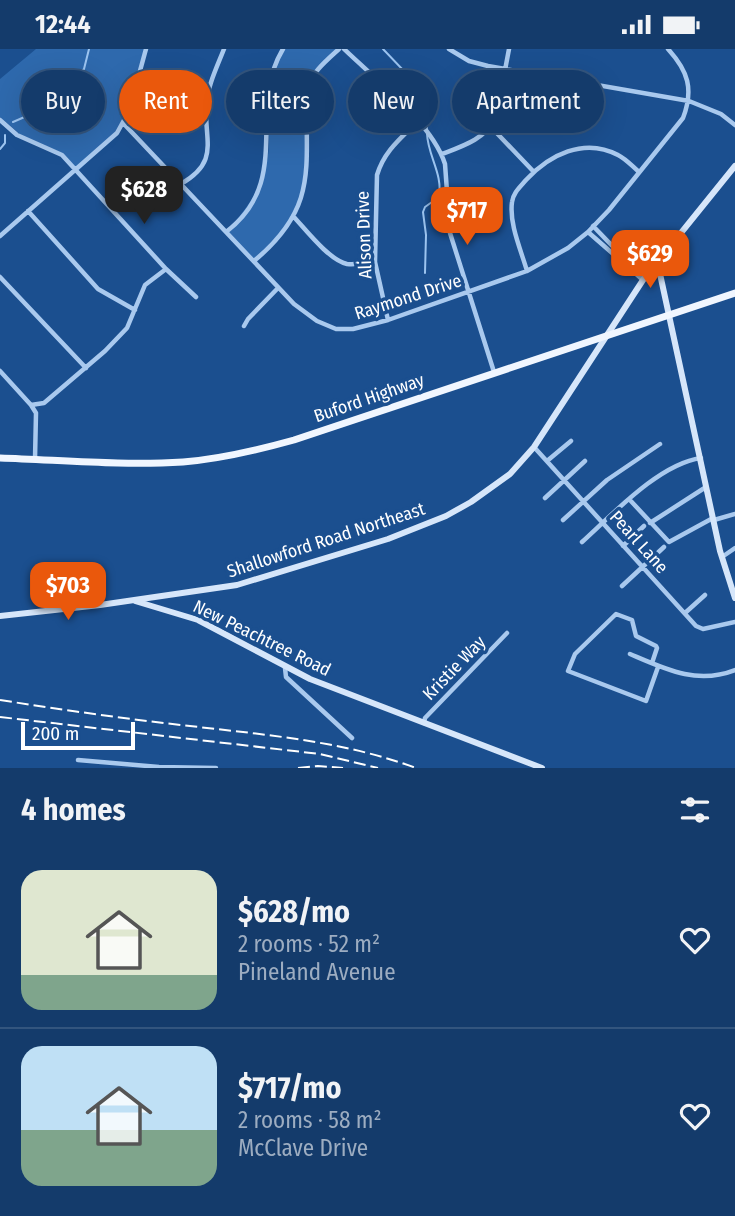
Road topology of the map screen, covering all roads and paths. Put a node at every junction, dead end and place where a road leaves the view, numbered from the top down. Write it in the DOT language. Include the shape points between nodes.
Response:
graph roads {
  1 [pos="146,49"];
  2 [pos="224,49"];
  3 [pos="283,49"];
  4 [pos="342,49"];
  5 [pos="449,49"];
  6 [pos="509,49"];
  7 [pos="668,49"];
  8 [pos="140,70"];
  9 [pos="364,70"];
  10 [pos="506,70"];
  11 [pos="604,87"];
  12 [pos="689,101"];
  13 [pos="0,120"];
  14 [pos="735,125"];
  15 [pos="119,130"];
  16 [pos="133,133"];
  17 [pos="406,133"];
  18 [pos="429,133"];
  19 [pos="483,133"];
  20 [pos="497,133"];
  21 [pos="442,154"];
  22 [pos="735,166"];
  23 [pos="76,170"];
  24 [pos="533,171"];
  25 [pos="639,171"];
  26 [pos="181,184"];
  27 [pos="28,211"];
  28 [pos="293,216"];
  29 [pos="593,226"];
  30 [pos="226,232"];
  31 [pos="588,232"];
  32 [pos="0,236"];
  33 [pos="657,260"];
  34 [pos="254,261"];
  35 [pos="375,262"];
  36 [pos="166,269"];
  37 [pos="527,271"];
  38 [pos="0,277"];
  39 [pos="644,278"];
  40 [pos="277,289"];
  41 [pos="468,293"];
  42 [pos="735,293"];
  43 [pos="196,297"];
  44 [pos="135,310"];
  45 [pos="670,314"];
  46 [pos="387,320"];
  47 [pos="244,326"];
  48 [pos="610,333"];
  49 [pos="86,368"];
  50 [pos="0,371"];
  51 [pos="494,372"];
  52 [pos="31,405"];
  53 [pos="571,441"];
  54 [pos="660,444"];
  55 [pos="534,447"];
  56 [pos="0,458"];
  57 [pos="702,458"];
  58 [pos="35,459"];
  59 [pos="547,461"];
  60 [pos="585,461"];
  61 [pos="564,480"];
  62 [pos="707,487"];
  63 [pos="545,498"];
  64 [pos="629,499"];
  65 [pos="583,501"];
  66 [pos="735,514"];
  67 [pos="713,519"];
  68 [pos="563,520"];
  69 [pos="603,523"];
  70 [pos="650,523"];
  71 [pos="644,526"];
  72 [pos="582,542"];
  73 [pos="623,546"];
  74 [pos="664,547"];
  75 [pos="735,548"];
  76 [pos="722,557"];
  77 [pos="643,567"];
  78 [pos="732,581"];
  79 [pos="622,586"];
  80 [pos="705,595"];
  81 [pos="735,599"];
  82 [pos="133,600"];
  83 [pos="685,613"];
  84 [pos="0,616"];
  85 [pos="735,621"];
  86 [pos="507,633"];
  87 [pos="630,654"];
  88 [pos="652,663"];
  89 [pos="658,667"];
  90 [pos="285,668"];
  91 [pos="735,670"];
  92 [pos="424,723"];
  93 [pos="352,738"];
  94 [pos="78,760"];
  95 [pos="109,766"];
  96 [pos="216,768"];
  97 [pos="542,768"];
  1 -- 8 [label="street"];
  2 -- 26 [label="street" via="206,107 205,164"];
  3 -- 30 [label="street" via="268,88 264,174 249,206"];
  4 -- 9 [label="street"];
  4 -- 28 [label="street" via="309,81 307,174"];
  5 -- 10 [label="street" via="469,61"];
  6 -- 10 [label="street"];
  7 -- 12 [label="street" via="685,71"];
  11 -- 12 [label="street"];
  12 -- 14 [label="street"];
  12 -- 25 [label="street, Raymond Drive" via="683,118"];
  13 -- 23 [label="street" via="17,135 56,151"];
  15 -- 23 [label="street"];
  16 -- 26 [label="street, Raymond Drive"];
  17 -- 35 [label="street, Alison Drive" via="385,155 377,175"];
  18 -- 21 [label="street"];
  19 -- 21 [label="street"];
  20 -- 24 [label="street"];
  21 -- 41 [label="street" via="450,233"];
  22 -- 33 [label="street, Shallowford Road Northeast"];
  23 -- 27 [label="street"];
  23 -- 36 [label="street"];
  24 -- 25 [label="street" via="582,147 615,153"];
  24 -- 37 [label="street" via="512,200 512,219"];
  25 -- 29 [label="street, Raymond Drive"];
  26 -- 30 [label="street, Raymond Drive"];
  27 -- 32 [label="street"];
  27 -- 44 [label="street" via="98,289"];
  28 -- 34 [label="street"];
  28 -- 35 [label="street" via="342,262"];
  29 -- 31 [label="street, Raymond Drive"];
  29 -- 39 [label="street"];
  30 -- 34 [label="street, Raymond Drive"];
  31 -- 37 [label="street, Raymond Drive"];
  31 -- 39 [label="street"];
  33 -- 39 [label="street, Shallowford Road Northeast"];
  33 -- 45 [label="street"];
  34 -- 40 [label="street, Raymond Drive"];
  35 -- 46 [label="street, Alison Drive"];
  36 -- 43 [label="street"];
  36 -- 44 [label="street" via="145,285"];
  37 -- 41 [label="street, Raymond Drive"];
  38 -- 49 [label="street"];
  39 -- 48 [label="street, Shallowford Road Northeast"];
  40 -- 46 [label="street, Raymond Drive" via="304,312 336,329 353,330"];
  40 -- 47 [label="street"];
  41 -- 46 [label="street, Raymond Drive"];
  41 -- 51 [label="street"];
  42 -- 45 [label="main road, Buford Highway"];
  44 -- 49 [label="street" via="127,328"];
  45 -- 48 [label="main road, Buford Highway"];
  45 -- 57 [label="street"];
  48 -- 51 [label="main road, Buford Highway"];
  48 -- 55 [label="street, Shallowford Road Northeast"];
  49 -- 52 [label="street" via="44,403"];
  50 -- 52 [label="street"];
  51 -- 58 [label="main road, Buford Highway" via="244,453 155,464"];
  52 -- 58 [label="street" via="37,418"];
  53 -- 59 [label="street"];
  54 -- 65 [label="street"];
  55 -- 59 [label="street, Pearl Lane"];
  55 -- 82 [label="street, Shallowford Road Northeast" via="510,474 471,502 393,537 237,585"];
  56 -- 58 [label="main road, Buford Highway"];
  57 -- 62 [label="street"];
  57 -- 64 [label="street" via="684,462"];
  59 -- 61 [label="street, Pearl Lane"];
  60 -- 61 [label="street"];
  61 -- 63 [label="street"];
  61 -- 65 [label="street, Pearl Lane"];
  62 -- 67 [label="street"];
  62 -- 70 [label="street"];
  64 -- 69 [label="street"];
  64 -- 70 [label="street"];
  65 -- 68 [label="street"];
  65 -- 69 [label="street, Pearl Lane"];
  66 -- 67 [label="street"];
  67 -- 70 [label="street" via="669,542"];
  67 -- 76 [label="street"];
  69 -- 72 [label="street"];
  69 -- 73 [label="street, Pearl Lane"];
  71 -- 73 [label="street"];
  73 -- 77 [label="street, Pearl Lane"];
  74 -- 77 [label="street"];
  75 -- 76 [label="street"];
  76 -- 78 [label="street"];
  77 -- 79 [label="street"];
  77 -- 83 [label="street, Pearl Lane"];
  78 -- 81 [label="street"];
  80 -- 83 [label="street"];
  82 -- 84 [label="street, New Peachtree Road"];
  82 -- 90 [label="street, New Peachtree Road" via="198,620"];
  83 -- 85 [label="street, Pearl Lane" via="703,629"];
  86 -- 92 [label="street, Kristie Way"];
  87 -- 88 [label="street"];
  88 -- 89 [label="street"];
  88 -- 89 [label="street" via="656,646 636,636 632,619 616,614 575,654 568,671 646,701"];
  89 -- 91 [label="street" via="692,677"];
  90 -- 92 [label="street, New Peachtree Road"];
  90 -- 93 [label="street" via="286,677"];
  92 -- 97 [label="street, New Peachtree Road"];
  94 -- 95 [label="street"];
  95 -- 96 [label="street"];
}
